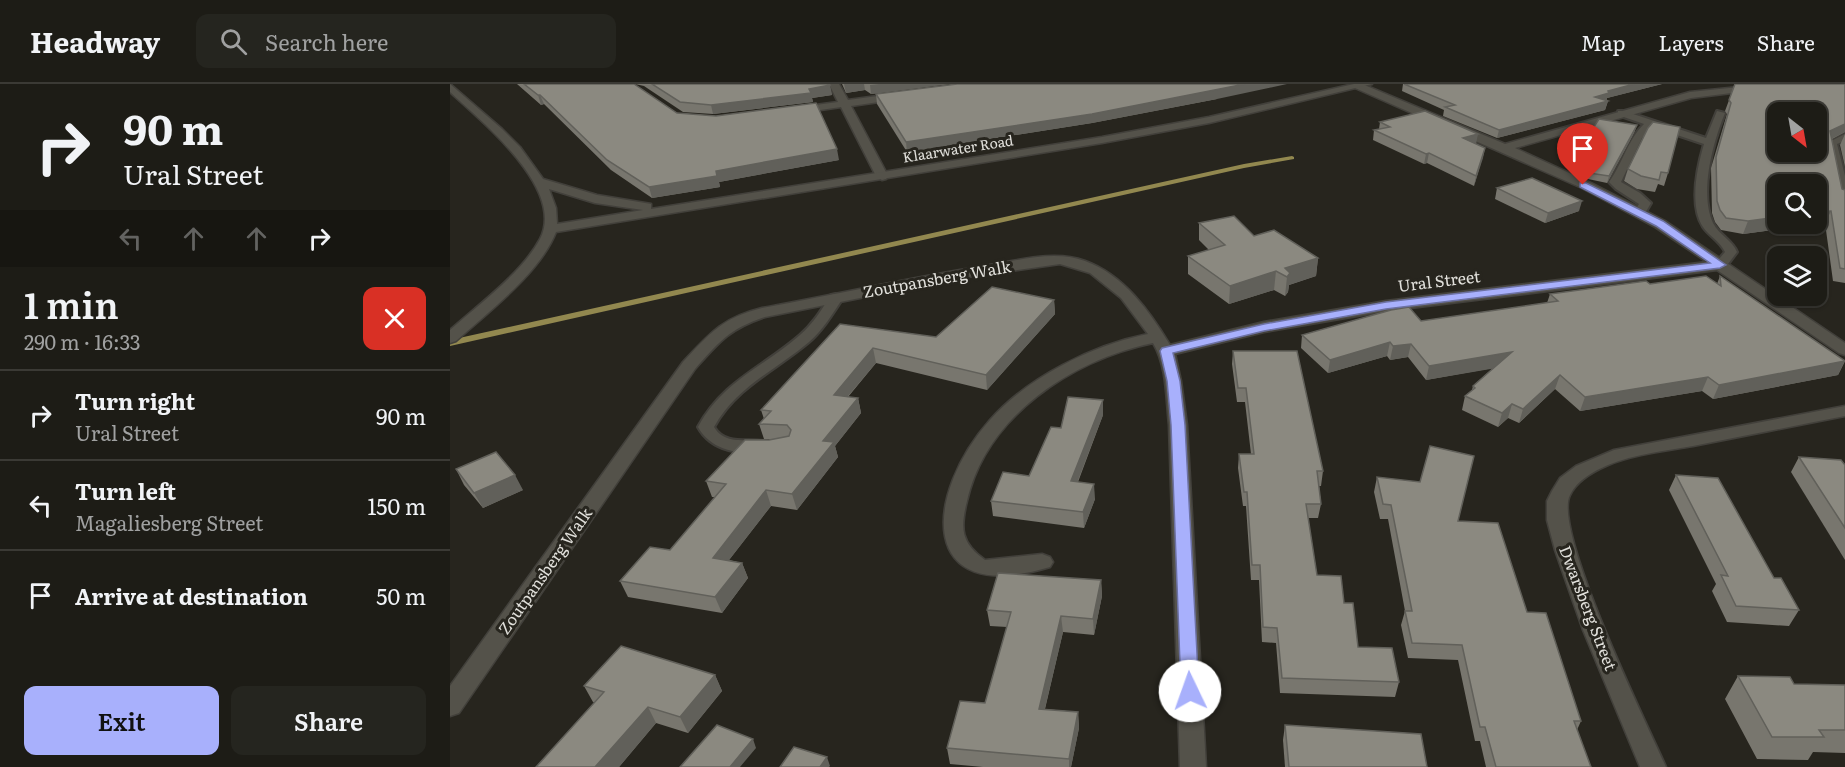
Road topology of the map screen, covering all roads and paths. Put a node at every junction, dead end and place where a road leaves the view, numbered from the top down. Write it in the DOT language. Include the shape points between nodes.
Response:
graph roads {
  1 [pos="834,84"];
  2 [pos="1363,85"];
  3 [pos="450,87"];
  4 [pos="1764,87"];
  5 [pos="912,95"];
  6 [pos="845,104"];
  7 [pos="776,113"];
  8 [pos="1621,113"];
  9 [pos="1720,113"];
  10 [pos="1652,123"];
  11 [pos="1845,137"];
  12 [pos="1708,142"];
  13 [pos="1502,148"];
  14 [pos="882,176"];
  15 [pos="540,182"];
  16 [pos="1845,200"];
  17 [pos="678,208"];
  18 [pos="1640,212"];
  19 [pos="551,229"];
  20 [pos="1720,265"];
  21 [pos="836,298"];
  22 [pos="450,338"];
  23 [pos="1162,344"];
  24 [pos="1845,350"];
  25 [pos="1845,411"];
  26 [pos="773,446"];
  27 [pos="1042,562"];
  28 [pos="450,706"];
  29 [pos="1193,767"];
  30 [pos="1653,767"];
  1 -- 6 [label="street"];
  2 -- 13 [label="street"];
  2 -- 14 [label="street, Klaarwater Road" via="1166,129"];
  3 -- 15 [label="street" via="512,148"];
  4 -- 8 [label="street" via="1710,91"];
  5 -- 6 [label="street"];
  6 -- 7 [label="street"];
  6 -- 14 [label="street"];
  8 -- 10 [label="lane"];
  8 -- 13 [label="street"];
  9 -- 12 [label="lane"];
  10 -- 12 [label="lane"];
  10 -- 18 [label="lane" via="1637,137 1615,182 1645,203"];
  11 -- 16 [label="lane" via="1832,143"];
  12 -- 20 [label="lane" via="1703,178 1706,221 1731,252"];
  13 -- 18 [label="street"];
  14 -- 17 [label="street, Klaarwater Road"];
  15 -- 17 [label="street" via="620,204"];
  15 -- 19 [label="street" via="546,193"];
  17 -- 19 [label="street, Klaarwater Road"];
  18 -- 20 [label="street"];
  19 -- 22 [label="street" via="537,253 505,288"];
  20 -- 23 [label="street, Ural Street" via="1386,306"];
  20 -- 24 [label="street"];
  21 -- 23 [label="street, Zoutpansberg Walk" via="1060,260 1078,263 1109,280 1145,317"];
  21 -- 26 [label="lane" via="804,338 722,400 706,427 714,440 725,445"];
  21 -- 28 [label="street, Zoutpansberg Walk" via="740,320 708,343"];
  23 -- 27 [label="street, Ural Street" via="1118,346 1058,377 1008,411 980,445 955,506 954,541 967,560 981,568"];
  23 -- 29 [label="street, Zoutpansberg Walk" via="1173,381 1178,425"];
  25 -- 30 [label="street, Dwarsberg Street" via="1621,454 1574,476 1556,502 1570,567"];
}
